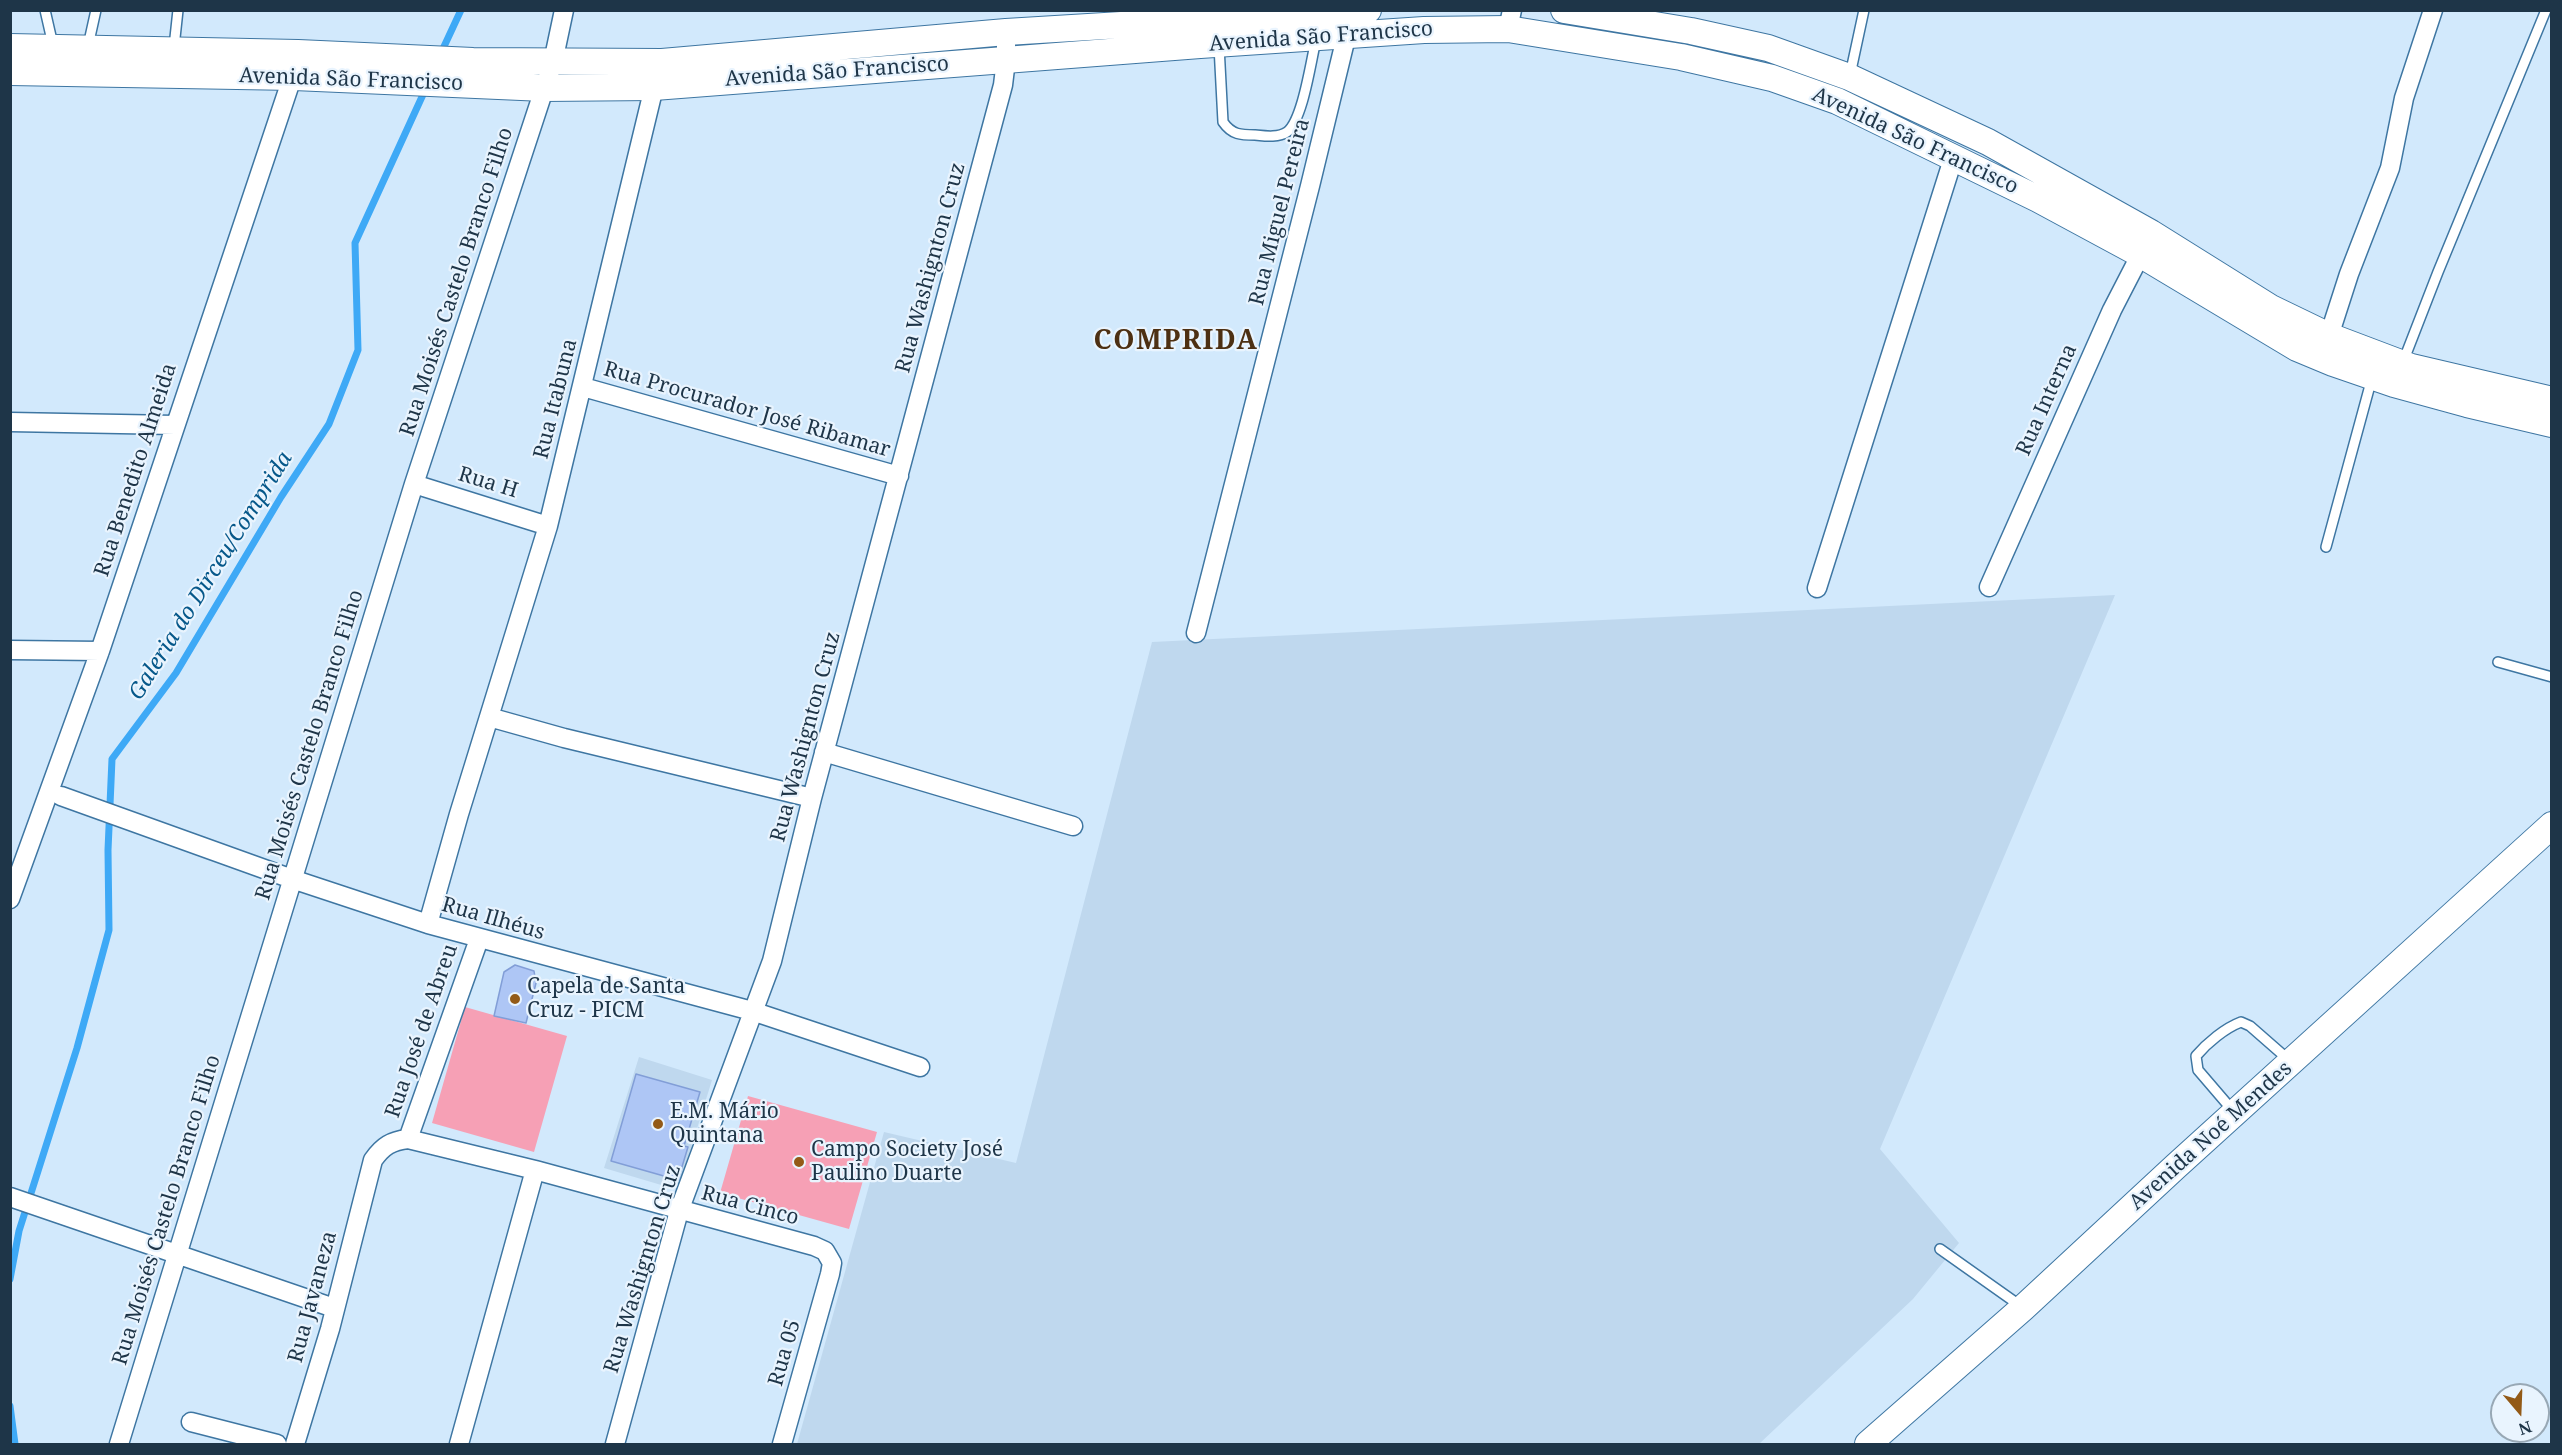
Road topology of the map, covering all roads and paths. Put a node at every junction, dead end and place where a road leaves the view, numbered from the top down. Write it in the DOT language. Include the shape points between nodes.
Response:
graph roads {
  1 [pos="45,10"];
  2 [pos="96,10"];
  3 [pos="178,10"];
  4 [pos="564,10"];
  5 [pos="1564,10"];
  6 [pos="1864,10"];
  7 [pos="2433,10"];
  8 [pos="2546,10"];
  9 [pos="1356,19"];
  10 [pos="1510,20"];
  11 [pos="1006,32"];
  12 [pos="1206,36"];
  13 [pos="1317,37"];
  14 [pos="10,47"];
  15 [pos="54,47"];
  16 [pos="87,48"];
  17 [pos="174,50"];
  18 [pos="1006,60"];
  19 [pos="553,62"];
  20 [pos="296,65"];
  21 [pos="454,66"];
  22 [pos="364,68"];
  23 [pos="10,72"];
  24 [pos="1849,77"];
  25 [pos="654,87"];
  26 [pos="544,88"];
  27 [pos="1837,101"];
  28 [pos="1954,156"];
  29 [pos="2146,244"];
  30 [pos="2329,336"];
  31 [pos="2390,375"];
  32 [pos="583,387"];
  33 [pos="2552,400"];
  34 [pos="10,422"];
  35 [pos="2552,424"];
  36 [pos="175,425"];
  37 [pos="899,476"];
  38 [pos="414,484"];
  39 [pos="548,526"];
  40 [pos="2326,547"];
  41 [pos="1989,586"];
  42 [pos="1817,588"];
  43 [pos="1196,633"];
  44 [pos="10,650"];
  45 [pos="100,651"];
  46 [pos="2498,662"];
  47 [pos="2552,677"];
  48 [pos="489,717"];
  49 [pos="824,752"];
  50 [pos="61,796"];
  51 [pos="812,798"];
  52 [pos="2552,825"];
  53 [pos="1073,826"];
  54 [pos="292,879"];
  55 [pos="13,880"];
  56 [pos="10,899"];
  57 [pos="428,924"];
  58 [pos="479,939"];
  59 [pos="752,1011"];
  60 [pos="2292,1062"];
  61 [pos="920,1067"];
  62 [pos="2235,1113"];
  63 [pos="408,1139"];
  64 [pos="535,1170"];
  65 [pos="10,1197"];
  66 [pos="679,1210"];
  67 [pos="1941,1249"];
  68 [pos="178,1255"];
  69 [pos="830,1274"];
  70 [pos="334,1308"];
  71 [pos="2024,1308"];
  72 [pos="191,1422"];
  73 [pos="119,1444"];
  74 [pos="277,1444"];
  75 [pos="295,1444"];
  76 [pos="459,1444"];
  77 [pos="615,1444"];
  78 [pos="782,1444"];
  79 [pos="1868,1444"];
  1 -- 15 [label="lane"];
  2 -- 16 [label="lane"];
  3 -- 17 [label="lane"];
  4 -- 19 [label="street, Rua Moisés Castelo Branco Filho"];
  5 -- 24 [label="street, Avenida São Francisco" via="1768,48"];
  6 -- 24 [label="lane"];
  7 -- 30 [label="street" via="2404,98 2390,168"];
  8 -- 31 [label="lane" via="2438,272"];
  9 -- 10 [label="street, Avenida São Francisco" via="1424,30"];
  9 -- 12 [label="street, Avenida São Francisco"];
  9 -- 13 [label="street, Avenida São Francisco"];
  9 -- 43 [label="street, Rua Miguel Pereira"];
  10 -- 27 [label="street, Avenida São Francisco" via="1772,78"];
  11 -- 12 [label="street, Avenida São Francisco"];
  11 -- 18 [label="street, Rua Washignton Cruz"];
  11 -- 19 [label="street, Avenida São Francisco" via="662,62"];
  12 -- 13 [label="street, Avenida São Francisco"];
  12 -- 13 [label="lane" via="1223,122 1228,130 1238,135 1274,136 1287,132 1296,120"];
  12 -- 18 [label="street, Avenida São Francisco"];
  14 -- 15 [label="street, Avenida São Francisco"];
  15 -- 16 [label="street, Avenida São Francisco"];
  16 -- 17 [label="street, Avenida São Francisco"];
  17 -- 20 [label="street, Avenida São Francisco"];
  18 -- 25 [label="street, Avenida São Francisco"];
  18 -- 37 [label="street, Rua Washignton Cruz"];
  19 -- 21 [label="street, Avenida São Francisco"];
  19 -- 26 [label="street, Rua Moisés Castelo Branco Filho"];
  20 -- 22 [label="street, Avenida São Francisco"];
  20 -- 23 [label="street, Avenida São Francisco"];
  20 -- 36 [label="street, Rua Benedito Almeida"];
  21 -- 22 [label="street, Avenida São Francisco"];
  21 -- 22 [label="street, Avenida São Francisco" via="428,83"];
  21 -- 26 [label="street, Avenida São Francisco"];
  24 -- 27 [label="street"];
  24 -- 29 [label="street, Avenida São Francisco" via="1988,142"];
  25 -- 26 [label="street, Avenida São Francisco"];
  25 -- 32 [label="street, Rua Itabuna"];
  26 -- 38 [label="street, Rua Moisés Castelo Branco Filho"];
  27 -- 28 [label="street, Avenida São Francisco"];
  28 -- 29 [label="street, Avenida São Francisco"];
  28 -- 42 [label="street"];
  29 -- 30 [label="street, Avenida São Francisco"];
  29 -- 31 [label="street, Avenida São Francisco" via="2297,348 2333,363"];
  29 -- 41 [label="street, Rua Interna" via="2112,310"];
  30 -- 31 [label="street, Avenida São Francisco"];
  31 -- 33 [label="street, Avenida São Francisco" via="2439,375"];
  31 -- 35 [label="street, Avenida São Francisco" via="2467,404"];
  31 -- 40 [label="lane"];
  32 -- 37 [label="street, Rua Procurador José Ribamar"];
  32 -- 39 [label="street, Rua Itabuna"];
  34 -- 36 [label="street"];
  36 -- 45 [label="street, Rua Benedito Almeida"];
  37 -- 49 [label="street, Rua Washignton Cruz"];
  38 -- 39 [label="street, Rua H"];
  38 -- 54 [label="street, Rua Moisés Castelo Branco Filho"];
  39 -- 48 [label="street, Rua Itabuna"];
  44 -- 45 [label="street"];
  45 -- 55 [label="street, Rua Benedito Almeida"];
  46 -- 47 [label="lane"];
  48 -- 51 [label="street"];
  48 -- 57 [label="street, Rua Itabuna"];
  49 -- 51 [label="street, Rua Washignton Cruz"];
  49 -- 53 [label="street"];
  50 -- 54 [label="street, Rua Ilhéus"];
  51 -- 59 [label="street, Rua Washignton Cruz" via="772,961"];
  52 -- 60 [label="street, Avenida Noé Mendes"];
  54 -- 57 [label="street, Rua Ilhéus"];
  54 -- 68 [label="street, Rua Moisés Castelo Branco Filho"];
  55 -- 56 [label="street, Rua Benedito Almeida"];
  57 -- 58 [label="street, Rua Ilhéus"];
  58 -- 59 [label="street, Rua Ilhéus"];
  58 -- 63 [label="street, Rua José de Abreu"];
  59 -- 61 [label="street, Rua Ilhéus"];
  59 -- 66 [label="street, Rua Washignton Cruz"];
  60 -- 62 [label="street, Avenida Noé Mendes"];
  60 -- 62 [label="lane" via="2241,1022 2203,1049 2196,1056 2198,1070"];
  62 -- 71 [label="street, Avenida Noé Mendes"];
  63 -- 64 [label="street, Rua Cinco"];
  63 -- 70 [label="street, Rua Javaneza" via="384,1147 373,1160"];
  64 -- 66 [label="street, Rua Cinco"];
  64 -- 76 [label="street"];
  65 -- 68 [label="street"];
  66 -- 69 [label="street, Rua Cinco" via="814,1246 831,1259"];
  66 -- 77 [label="street, Rua Washignton Cruz"];
  67 -- 71 [label="lane"];
  68 -- 70 [label="street"];
  68 -- 73 [label="street, Rua Moisés Castelo Branco Filho"];
  69 -- 78 [label="street, Rua 05"];
  70 -- 75 [label="street, Rua Javaneza"];
  71 -- 79 [label="street, Avenida Noé Mendes"];
  72 -- 74 [label="street"];
}
